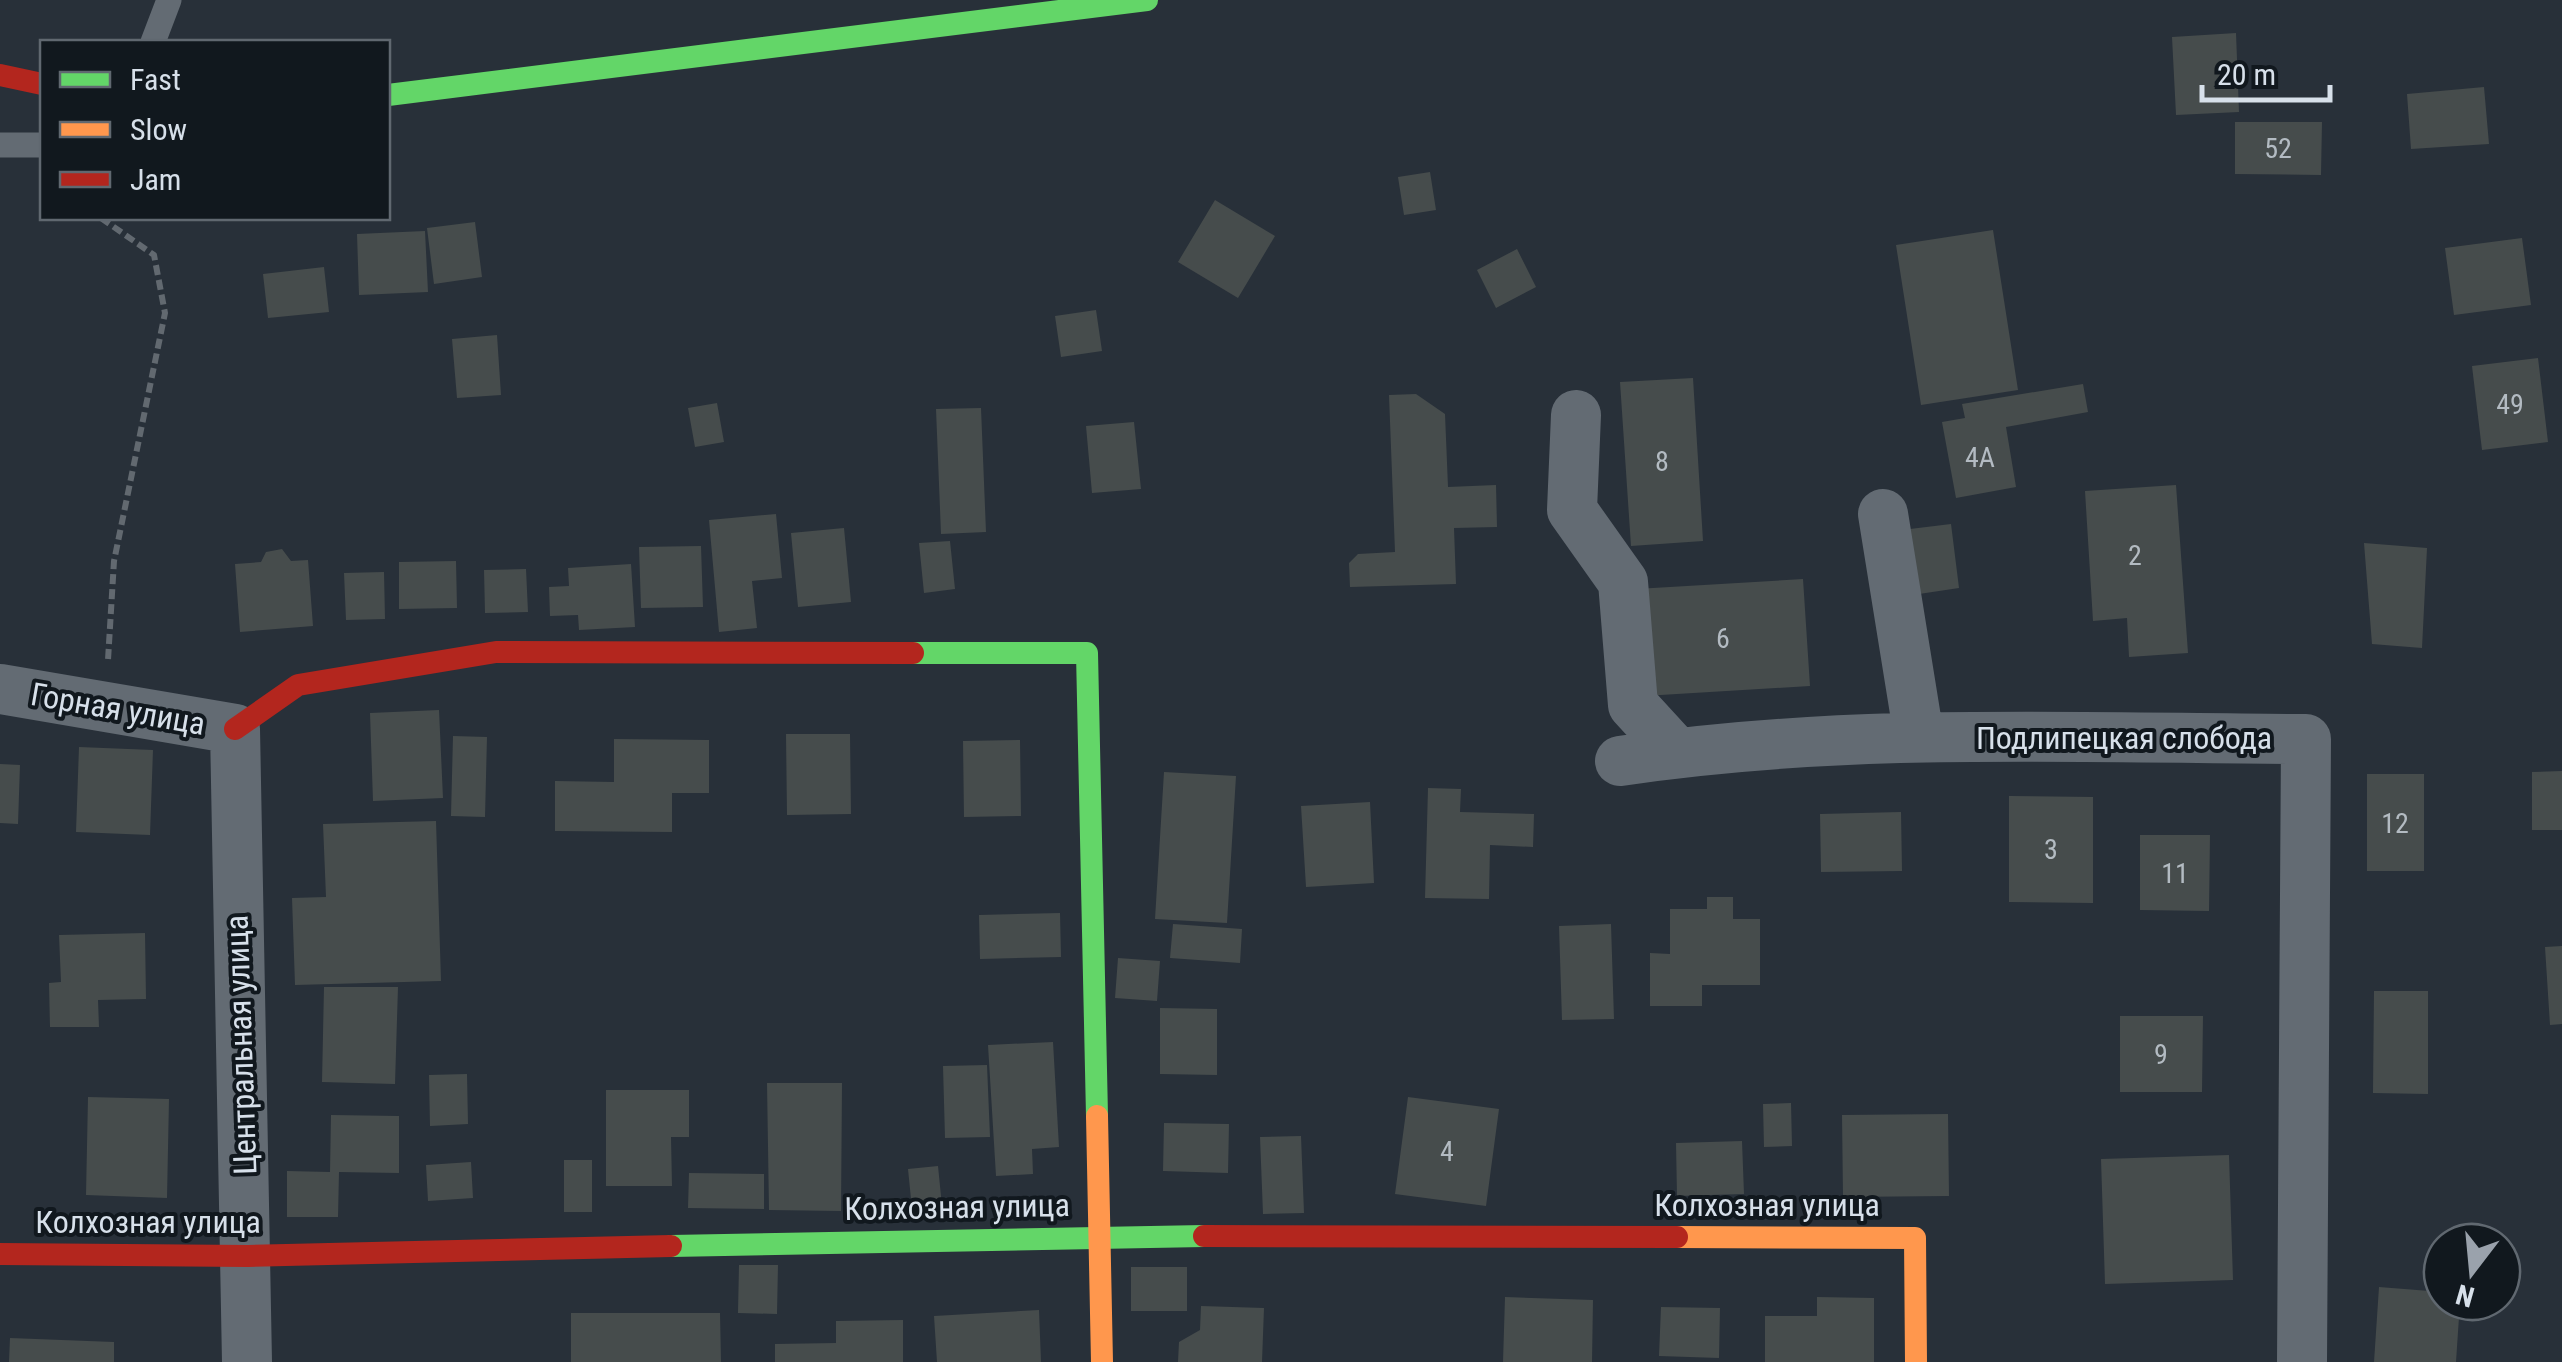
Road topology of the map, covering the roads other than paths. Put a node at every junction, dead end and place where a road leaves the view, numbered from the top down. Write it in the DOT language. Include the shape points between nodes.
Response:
graph roads {
  1 [pos="169,0"];
  2 [pos="1147,0"];
  3 [pos="154,40"];
  4 [pos="0,75"];
  5 [pos="40,84"];
  6 [pos="390,95"];
  7 [pos="0,145"];
  8 [pos="40,145"];
  9 [pos="1576,415"];
  10 [pos="1882,514"];
  11 [pos="0,689"];
  12 [pos="236,729"];
  13 [pos="1919,737"];
  14 [pos="1677,752"];
  15 [pos="1620,761"];
  16 [pos="1100,1236"];
  17 [pos="0,1254"];
  18 [pos="248,1256"];
  19 [pos="247,1362"];
  20 [pos="1102,1362"];
  21 [pos="1916,1362"];
  22 [pos="2302,1362"];
  1 -- 3 [label="lane"];
  2 -- 6 [label="street"];
  4 -- 5 [label="street"];
  7 -- 8 [label="lane"];
  9 -- 14 [label="street" via="1572,510 1624,582 1633,704"];
  10 -- 13 [label="street"];
  11 -- 12 [label="street, Горная улица"];
  12 -- 16 [label="street" via="298,686 496,652 1087,653"];
  12 -- 18 [label="street, Центральная улица"];
  13 -- 14 [label="street, Подлипецкая слобода"];
  13 -- 22 [label="street, Подлипецкая слобода" via="2306,739"];
  14 -- 15 [label="street, Подлипецкая слобода"];
  16 -- 18 [label="street, Колхозная улица"];
  16 -- 20 [label="street"];
  16 -- 21 [label="street, Колхозная улица" via="1915,1238"];
  17 -- 18 [label="street, Колхозная улица"];
  18 -- 19 [label="street, Центральная улица"];
}
